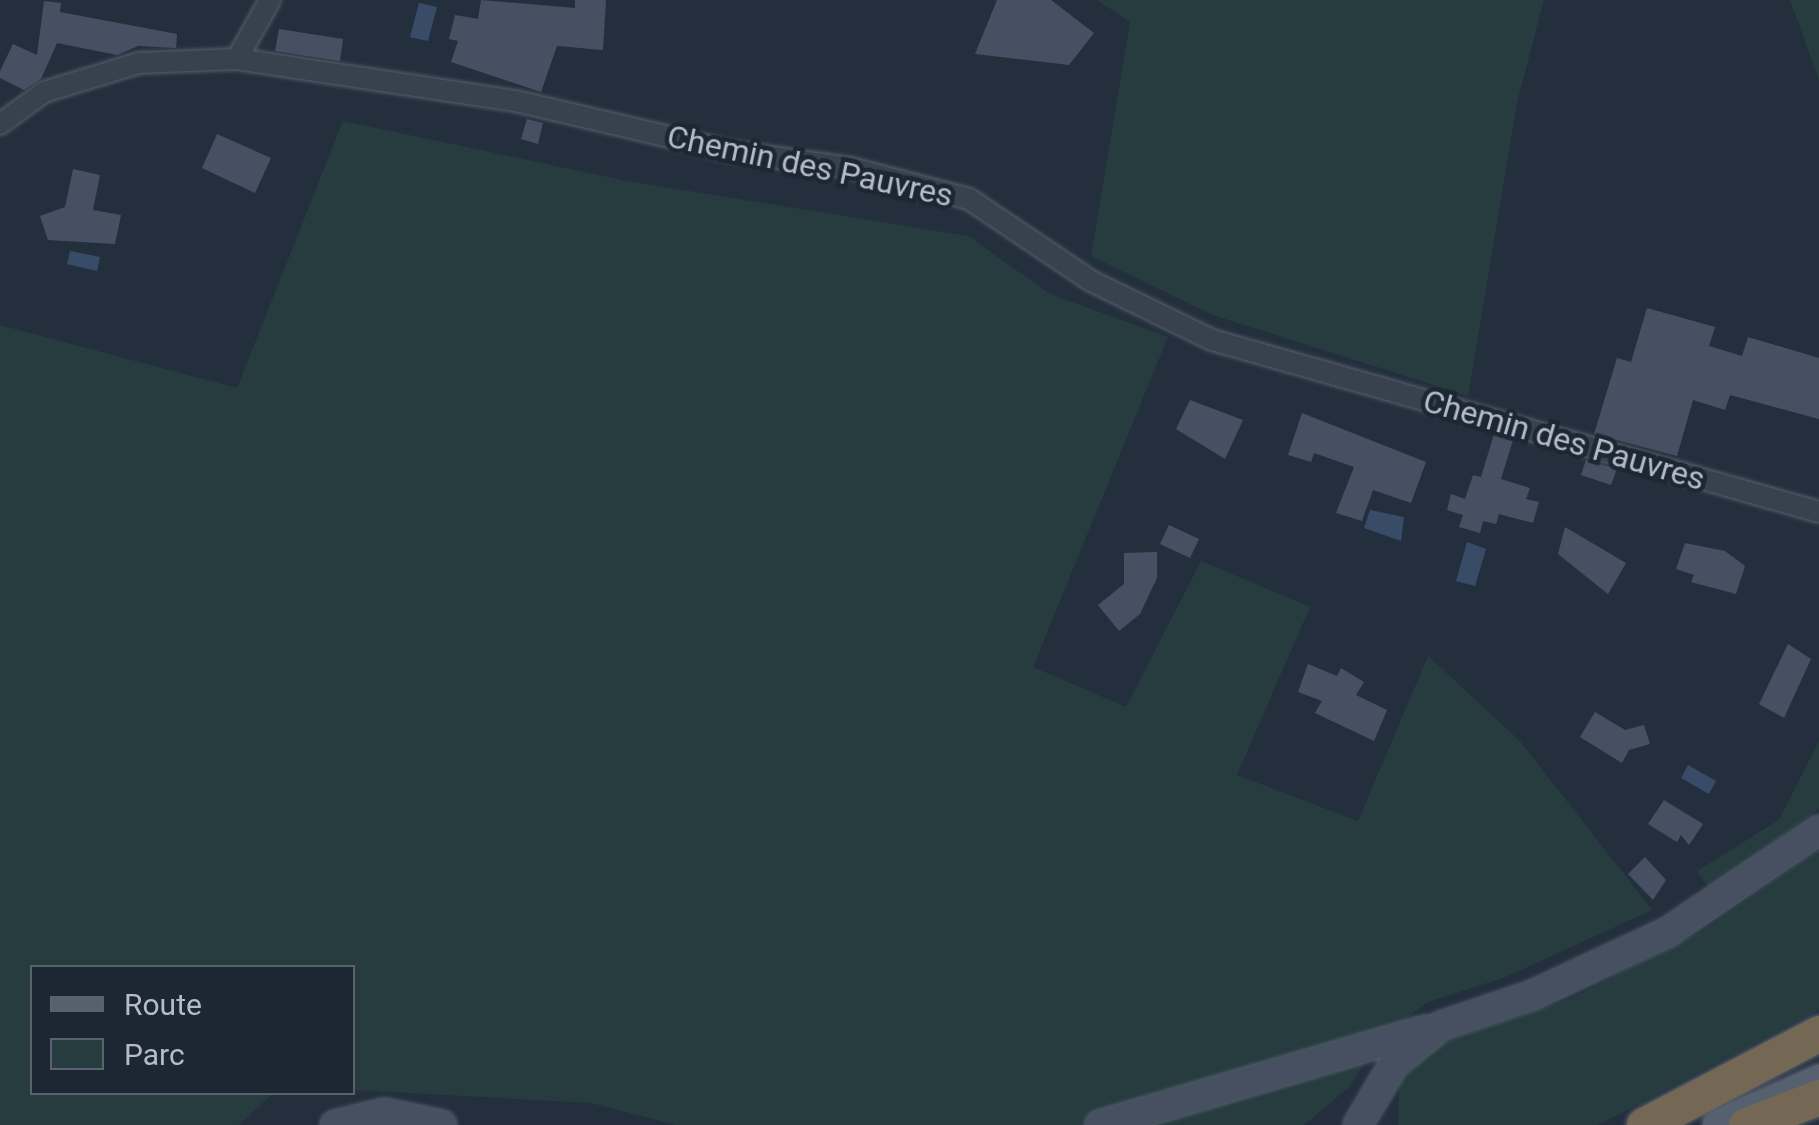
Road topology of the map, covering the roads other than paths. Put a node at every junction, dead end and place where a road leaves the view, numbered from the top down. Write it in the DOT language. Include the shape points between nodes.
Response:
graph roads {
  1 [pos="270,0"];
  2 [pos="236,60"];
  3 [pos="0,124"];
  4 [pos="1819,512"];
  5 [pos="1819,830"];
  6 [pos="1440,1026"];
  7 [pos="1819,1033"];
  8 [pos="1819,1080"];
  9 [pos="1378,1086"];
  10 [pos="1819,1097"];
  11 [pos="1819,1111"];
  12 [pos="335,1125"];
  13 [pos="442,1125"];
  14 [pos="1100,1125"];
  15 [pos="1358,1125"];
  16 [pos="1380,1125"];
  17 [pos="1644,1125"];
  18 [pos="1718,1125"];
  19 [pos="1746,1125"];
  20 [pos="1783,1125"];
  1 -- 2 [label="street"];
  2 -- 3 [label="street, Chemin des Pauvres" via="139,63 44,92"];
  2 -- 4 [label="street, Chemin des Pauvres" via="516,101 728,151 852,168 969,200 1091,281 1212,340"];
  5 -- 6 [label="street" via="1668,932 1533,995"];
  6 -- 9 [label="street" via="1413,1044"];
  6 -- 14 [label="street"];
  7 -- 17 [label="highway"];
  8 -- 18 [label="main road"];
  9 -- 15 [label="street"];
  9 -- 16 [label="street"];
  10 -- 19 [label="highway"];
  11 -- 20 [label="main road"];
  12 -- 13 [label="street" via="384,1113"];
}
